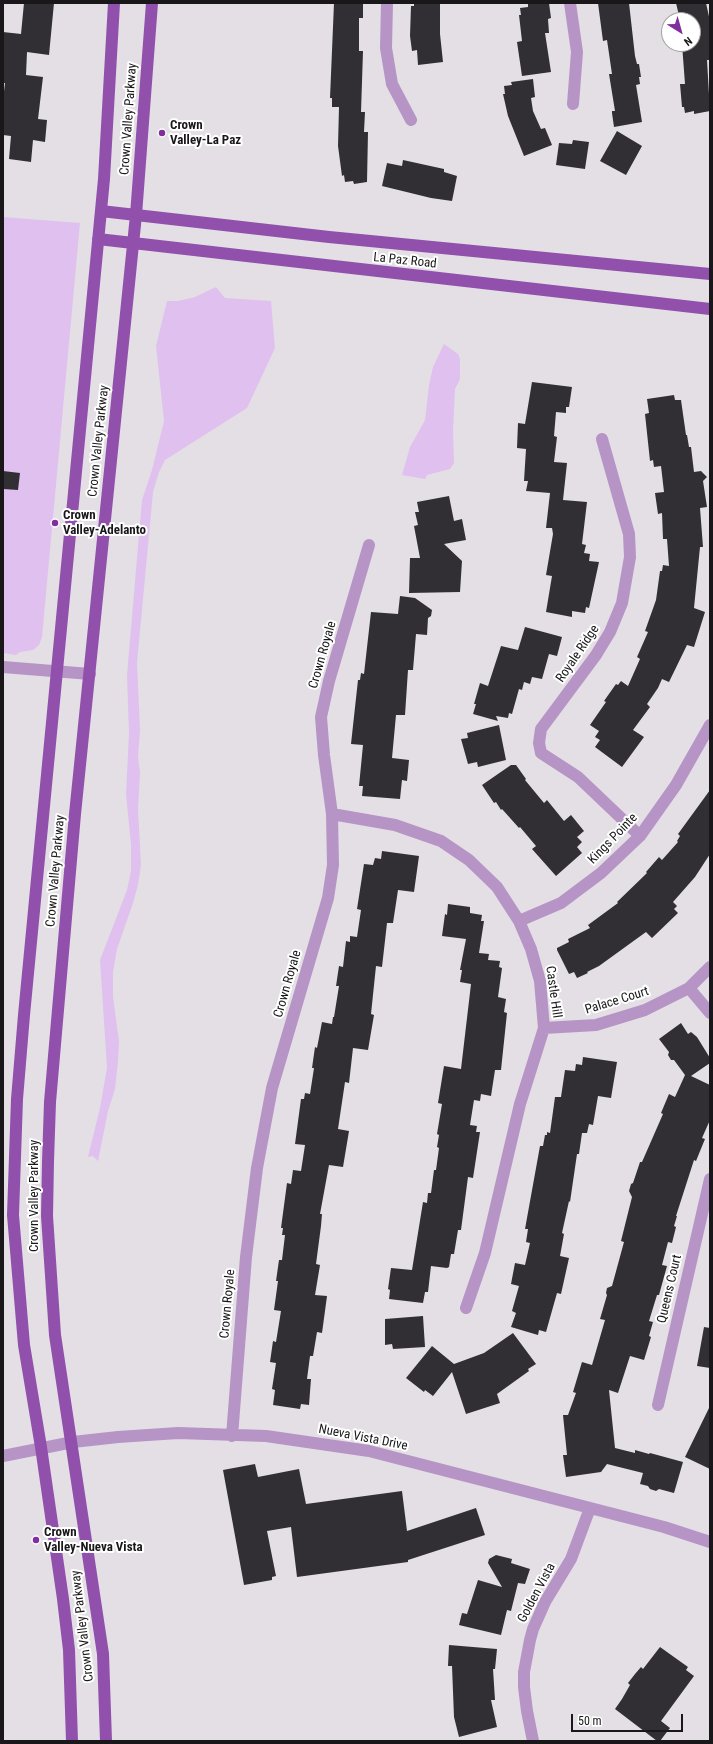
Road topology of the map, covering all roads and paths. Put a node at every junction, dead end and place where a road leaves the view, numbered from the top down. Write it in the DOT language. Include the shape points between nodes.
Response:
graph roads {
  1 [pos="114,3"];
  2 [pos="152,3"];
  3 [pos="386,3"];
  4 [pos="570,3"];
  5 [pos="573,104"];
  6 [pos="411,120"];
  7 [pos="101,211"];
  8 [pos="136,215"];
  9 [pos="98,240"];
  10 [pos="132,245"];
  11 [pos="710,274"];
  12 [pos="710,309"];
  13 [pos="602,439"];
  14 [pos="369,545"];
  15 [pos="3,667"];
  16 [pos="56,671"];
  17 [pos="90,674"];
  18 [pos="710,725"];
  19 [pos="332,814"];
  20 [pos="640,836"];
  21 [pos="519,921"];
  22 [pos="710,967"];
  23 [pos="689,988"];
  24 [pos="710,1013"];
  25 [pos="544,1028"];
  26 [pos="710,1179"];
  27 [pos="466,1308"];
  28 [pos="658,1405"];
  29 [pos="232,1436"];
  30 [pos="73,1442"];
  31 [pos="41,1448"];
  32 [pos="3,1456"];
  33 [pos="590,1508"];
  34 [pos="710,1542"];
  35 [pos="72,1741"];
  36 [pos="106,1741"];
  37 [pos="533,1741"];
  1 -- 7 [label="main road, Crown Valley Parkway"];
  2 -- 8 [label="main road, Crown Valley Parkway"];
  3 -- 6 [label="street" via="386,48 392,84"];
  4 -- 5 [label="street" via="577,52"];
  7 -- 8 [label="main road, La Paz Road"];
  7 -- 9 [label="main road, Crown Valley Parkway"];
  8 -- 10 [label="main road, Crown Valley Parkway"];
  8 -- 11 [label="main road, La Paz Road" via="329,238"];
  9 -- 10 [label="main road, La Paz Road"];
  9 -- 16 [label="main road, Crown Valley Parkway"];
  10 -- 12 [label="main road, La Paz Road"];
  10 -- 17 [label="main road, Crown Valley Parkway"];
  13 -- 20 [label="street, Royale Ridge" via="629,534 630,557 622,603 610,632 596,655 541,729 539,743 541,752 578,777"];
  14 -- 19 [label="street, Crown Royale" via="321,717"];
  15 -- 16 [label="street"];
  16 -- 17 [label="street"];
  16 -- 31 [label="main road, Crown Valley Parkway" via="24,1015 12,1215 24,1345"];
  17 -- 30 [label="main road, Crown Valley Parkway" via="50,1102 48,1169 47,1216 55,1335"];
  18 -- 20 [label="street, Kings Pointe" via="676,785"];
  19 -- 21 [label="street, Castle Hill" via="395,825 441,841 469,860 497,887"];
  19 -- 29 [label="street, Crown Royale" via="333,865 328,898 272,1088 257,1168 246,1257"];
  20 -- 21 [label="street, Kings Pointe" via="601,873 561,903"];
  21 -- 25 [label="street, Castle Hill" via="531,949 540,981"];
  22 -- 23 [label="street, Palace Court"];
  23 -- 24 [label="street"];
  23 -- 25 [label="street, Palace Court" via="645,1010 596,1024"];
  25 -- 27 [label="street, Castle Hill" via="520,1104 485,1253"];
  26 -- 28 [label="street, Queens Court"];
  29 -- 30 [label="street, Nueva Vista Drive" via="178,1433"];
  29 -- 33 [label="street, Nueva Vista Drive" via="266,1436 369,1451"];
  30 -- 31 [label="street, Nueva Vista Drive"];
  30 -- 36 [label="main road, Crown Valley Parkway" via="103,1654"];
  31 -- 32 [label="street, Nueva Vista Drive"];
  31 -- 35 [label="main road, Crown Valley Parkway" via="69,1650"];
  33 -- 34 [label="street, Nueva Vista Drive"];
  33 -- 37 [label="street, Golden Vista" via="571,1558 540,1611 530,1640 524,1686 526,1711"];
}
